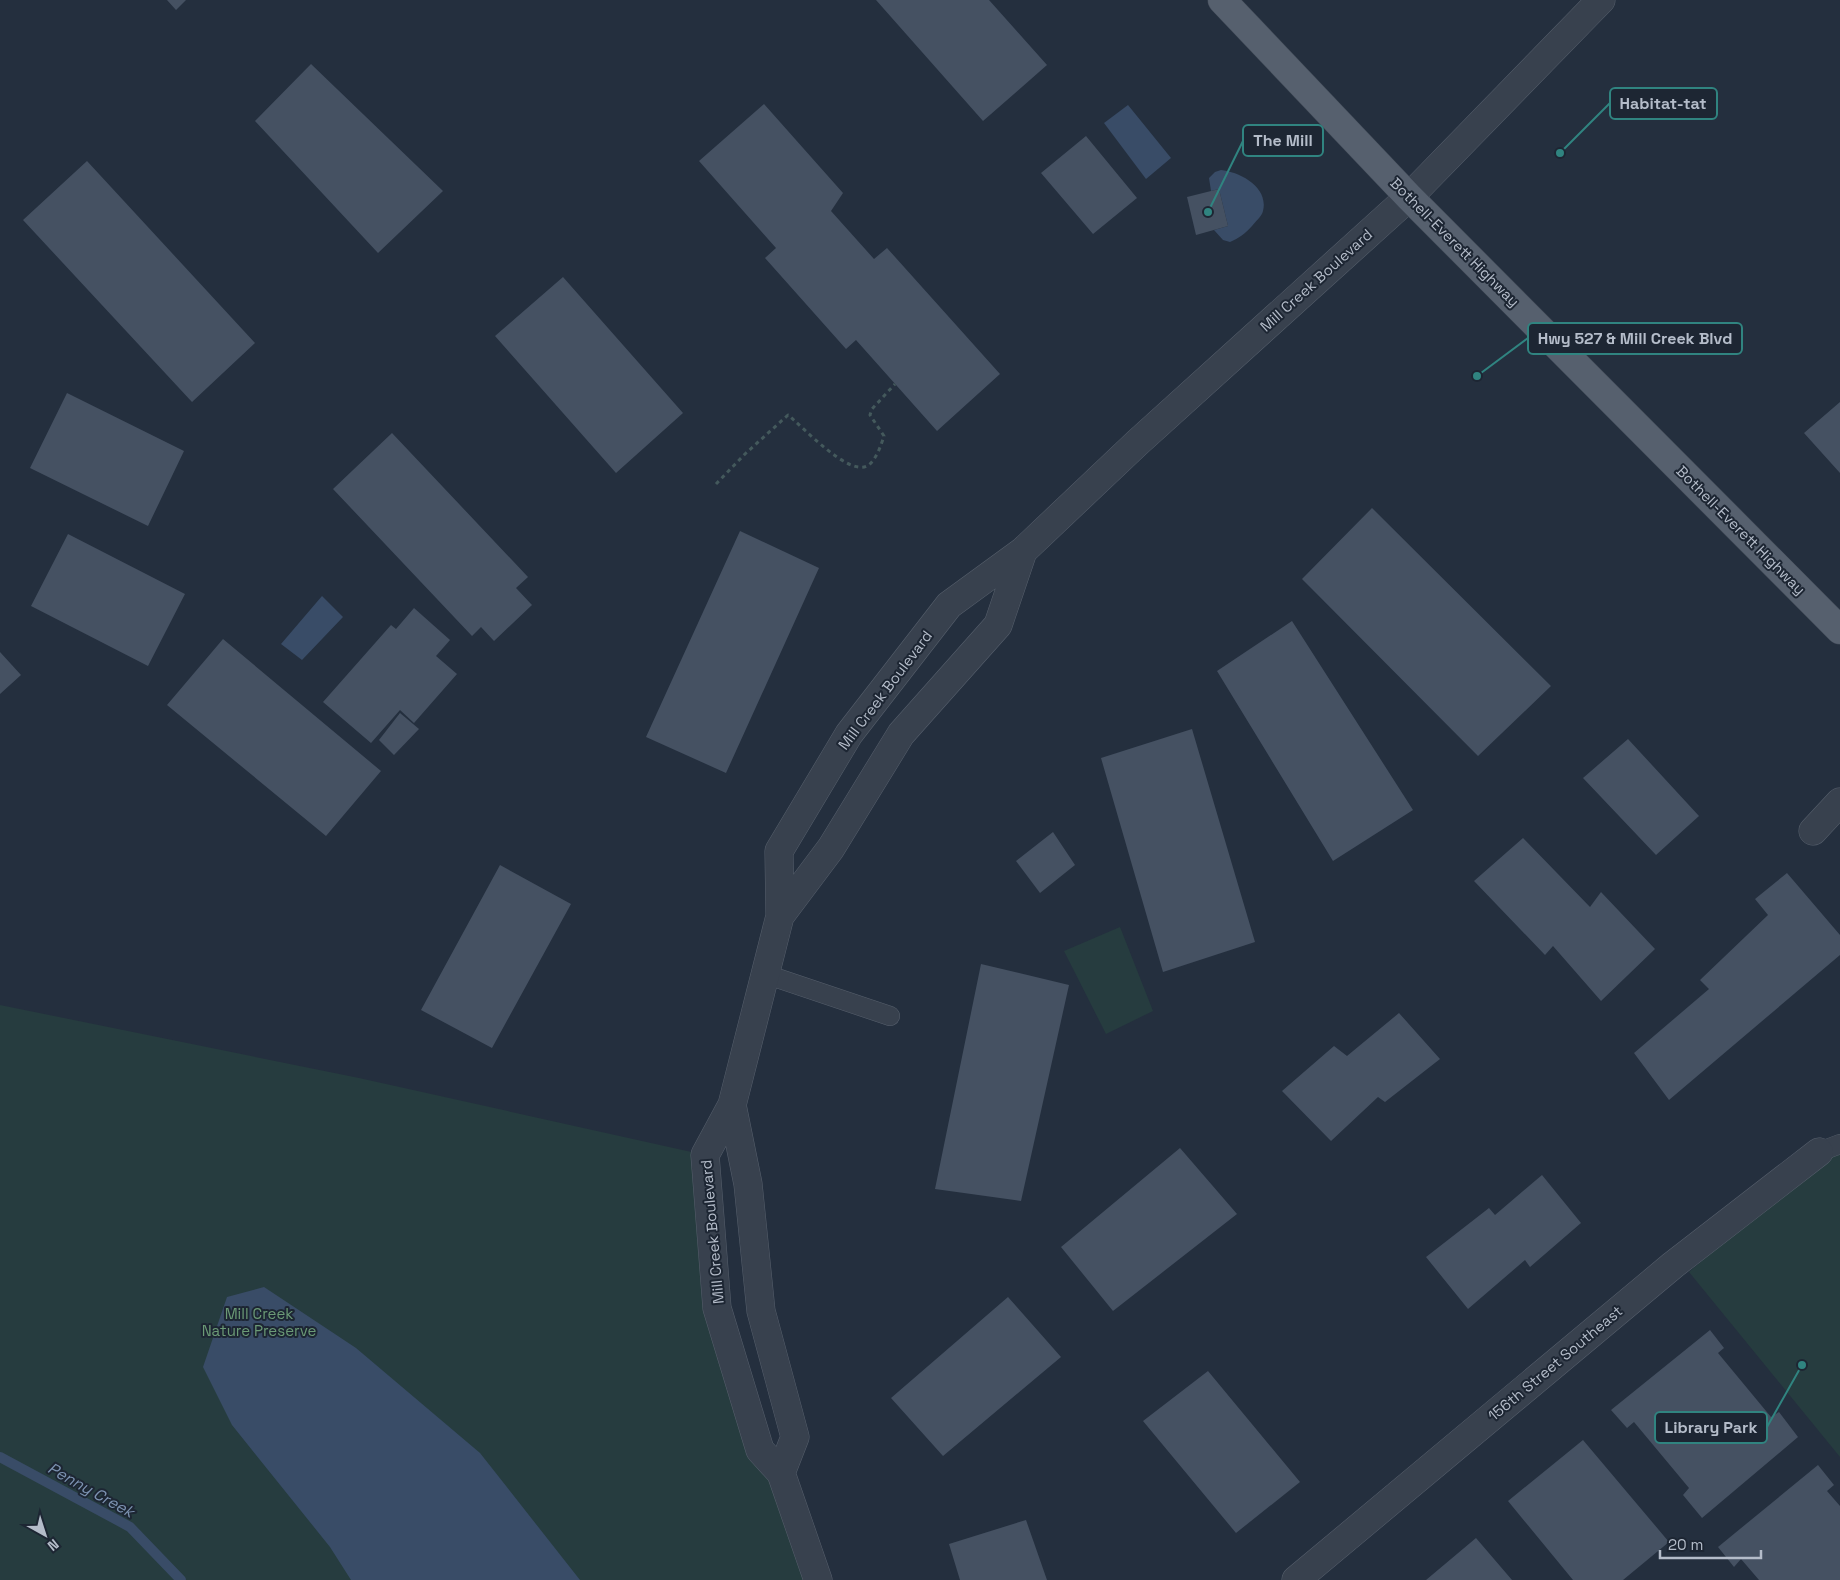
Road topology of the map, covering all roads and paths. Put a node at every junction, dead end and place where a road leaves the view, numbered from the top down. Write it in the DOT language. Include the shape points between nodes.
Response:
graph roads {
  1 [pos="1222,0"];
  2 [pos="1601,0"];
  3 [pos="1409,197"];
  4 [pos="895,384"];
  5 [pos="716,484"];
  6 [pos="1022,551"];
  7 [pos="1840,630"];
  8 [pos="1840,802"];
  9 [pos="1813,831"];
  10 [pos="780,916"];
  11 [pos="765,974"];
  12 [pos="890,1016"];
  13 [pos="732,1105"];
  14 [pos="1829,1148"];
  15 [pos="781,1473"];
  16 [pos="818,1580"];
  17 [pos="1296,1580"];
  1 -- 3 [label="main road, Bothell-Everett Highway"];
  2 -- 3 [label="street, Mill Creek Boulevard"];
  3 -- 6 [label="street, Mill Creek Boulevard"];
  3 -- 7 [label="main road, Bothell-Everett Highway"];
  4 -- 5 [label="path" via="870,415 884,436 868,466 860,468 845,464 788,415"];
  6 -- 10 [label="street, Mill Creek Boulevard" via="998,624 901,734 831,848"];
  6 -- 10 [label="street, Mill Creek Boulevard" via="949,605 849,734 779,852"];
  8 -- 9 [label="street"];
  10 -- 11 [label="street, Mill Creek Boulevard"];
  11 -- 12 [label="lane"];
  11 -- 13 [label="street, Mill Creek Boulevard"];
  13 -- 15 [label="street, Mill Creek Boulevard" via="748,1184 761,1311 795,1437"];
  13 -- 15 [label="street, Mill Creek Boulevard" via="705,1155 718,1308 760,1450"];
  14 -- 17 [label="street, 156th Street Southeast" via="1665,1272"];
  15 -- 16 [label="street, Mill Creek Boulevard"];
}
